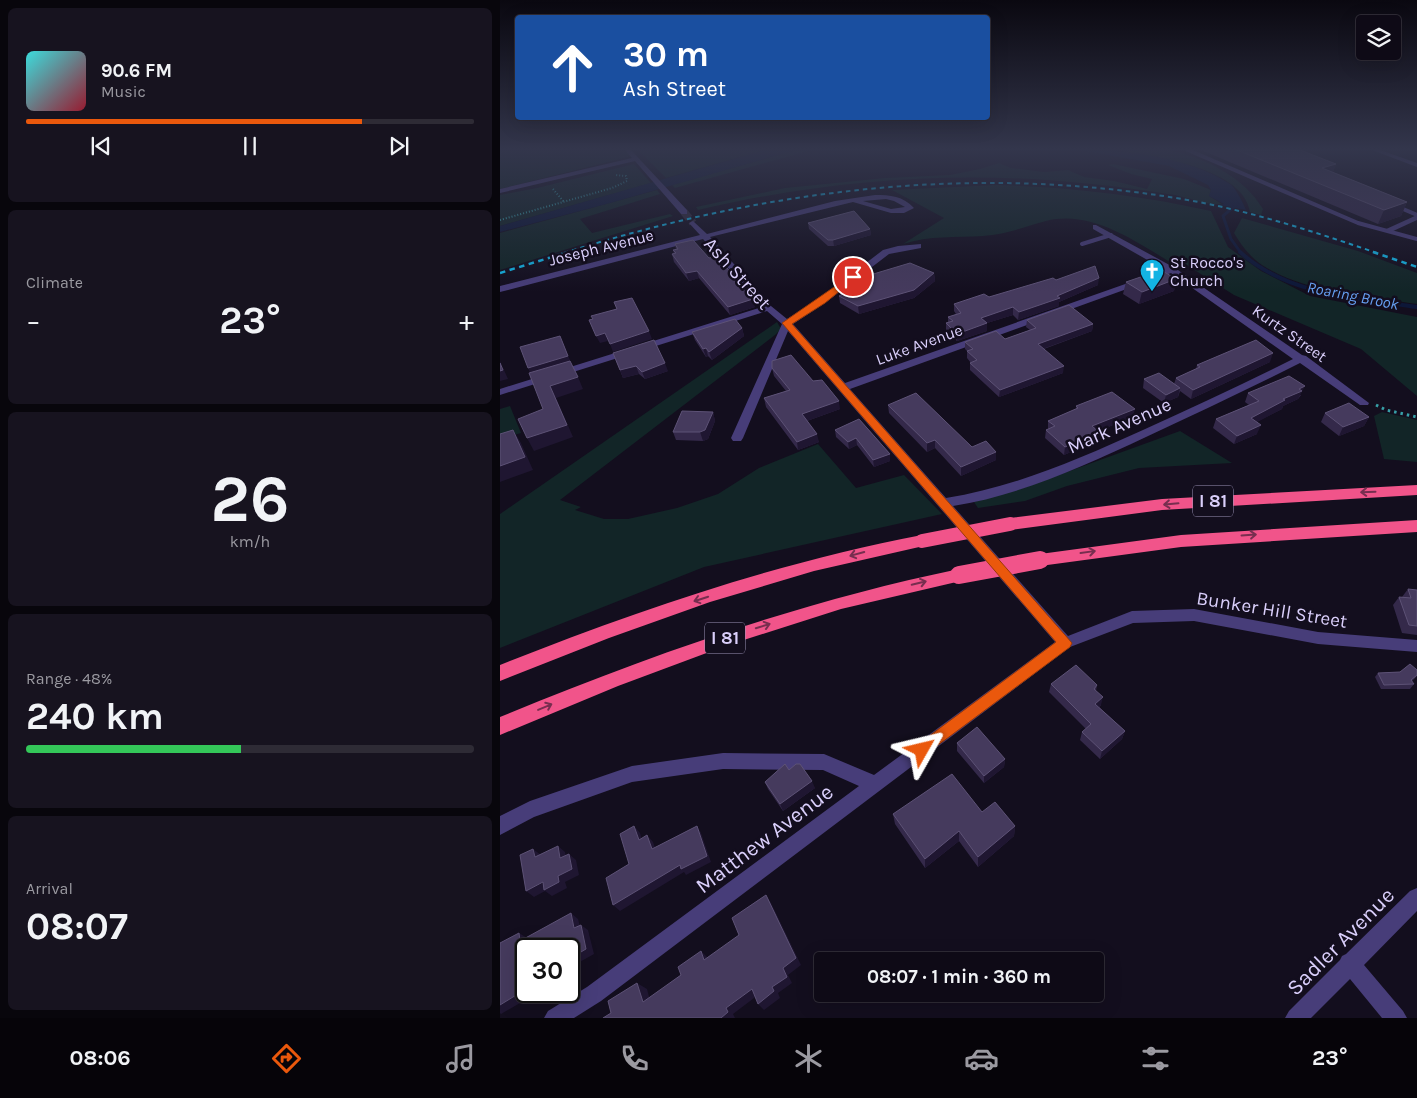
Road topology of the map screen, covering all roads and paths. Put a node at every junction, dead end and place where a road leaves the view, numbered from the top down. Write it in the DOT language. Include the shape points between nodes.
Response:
graph roads {
  1 [pos="560,198"];
  2 [pos="579,198"];
  3 [pos="671,198"];
  4 [pos="1299,198"];
  5 [pos="854,200"];
  6 [pos="564,202"];
  7 [pos="1390,203"];
  8 [pos="684,212"];
  9 [pos="1417,216"];
  10 [pos="500,220"];
  11 [pos="693,223"];
  12 [pos="1096,228"];
  13 [pos="1388,230"];
  14 [pos="1111,235"];
  15 [pos="703,236"];
  16 [pos="1417,239"];
  17 [pos="1082,244"];
  18 [pos="918,246"];
  19 [pos="1172,270"];
  20 [pos="500,288"];
  21 [pos="768,308"];
  22 [pos="786,323"];
  23 [pos="1302,358"];
  24 [pos="842,388"];
  25 [pos="500,392"];
  26 [pos="1367,402"];
  27 [pos="1417,417"];
  28 [pos="737,438"];
  29 [pos="1417,490"];
  30 [pos="942,503"];
  31 [pos="1417,526"];
  32 [pos="1065,643"];
  33 [pos="1417,646"];
  34 [pos="500,673"];
  35 [pos="500,726"];
  36 [pos="876,785"];
  37 [pos="500,826"];
  38 [pos="1417,898"];
  39 [pos="1349,963"];
  40 [pos="555,1018"];
  41 [pos="1296,1018"];
  42 [pos="1396,1018"];
  1 -- 6 [label="path"];
  2 -- 6 [label="path"];
  3 -- 8 [label="street"];
  4 -- 13 [label="lane" via="1358,223"];
  5 -- 5 [label="street, Joseph Avenue" via="891,198 910,208 897,212"];
  5 -- 15 [label="street, Joseph Avenue"];
  6 -- 10 [label="path"];
  7 -- 9 [label="lane"];
  9 -- 13 [label="street"];
  11 -- 15 [label="street, Ash Street"];
  12 -- 14 [label="street, Kurtz Street"];
  13 -- 16 [label="lane"];
  14 -- 17 [label="lane"];
  14 -- 19 [label="street, Kurtz Street"];
  15 -- 20 [label="street, Joseph Avenue"];
  15 -- 21 [label="street, Ash Street"];
  18 -- 22 [label="street" via="886,252 822,301"];
  19 -- 23 [label="street, Kurtz Street"];
  19 -- 24 [label="street, Luke Avenue"];
  21 -- 22 [label="street, Ash Street"];
  21 -- 25 [label="street"];
  22 -- 24 [label="street, Ash Street"];
  22 -- 28 [label="street"];
  23 -- 26 [label="street, Kurtz Street"];
  23 -- 30 [label="street, Mark Avenue" via="1219,400 1087,459 1015,488 976,499"];
  24 -- 30 [label="street, Ash Street"];
  26 -- 27 [label="path"];
  29 -- 34 [label="highway, I 81, one-way, bridge" via="1110,510 1010,524 866,552 739,587"];
  30 -- 32 [label="street, Ash Street"];
  35 -- 31 [label="highway, I 81, one-way, bridge" via="633,671 721,640 852,600 959,575 1114,548 1203,538"];
  32 -- 33 [label="street, Bunker Hill Street" via="1132,617 1194,615 1318,638"];
  32 -- 36 [label="street, Matthew Avenue"];
  36 -- 37 [label="street" via="824,762 723,760 632,774 530,810"];
  36 -- 40 [label="street, Matthew Avenue" via="594,994"];
  38 -- 39 [label="street, Sadler Avenue"];
  39 -- 41 [label="street, Sadler Avenue"];
  39 -- 42 [label="street"];
}
